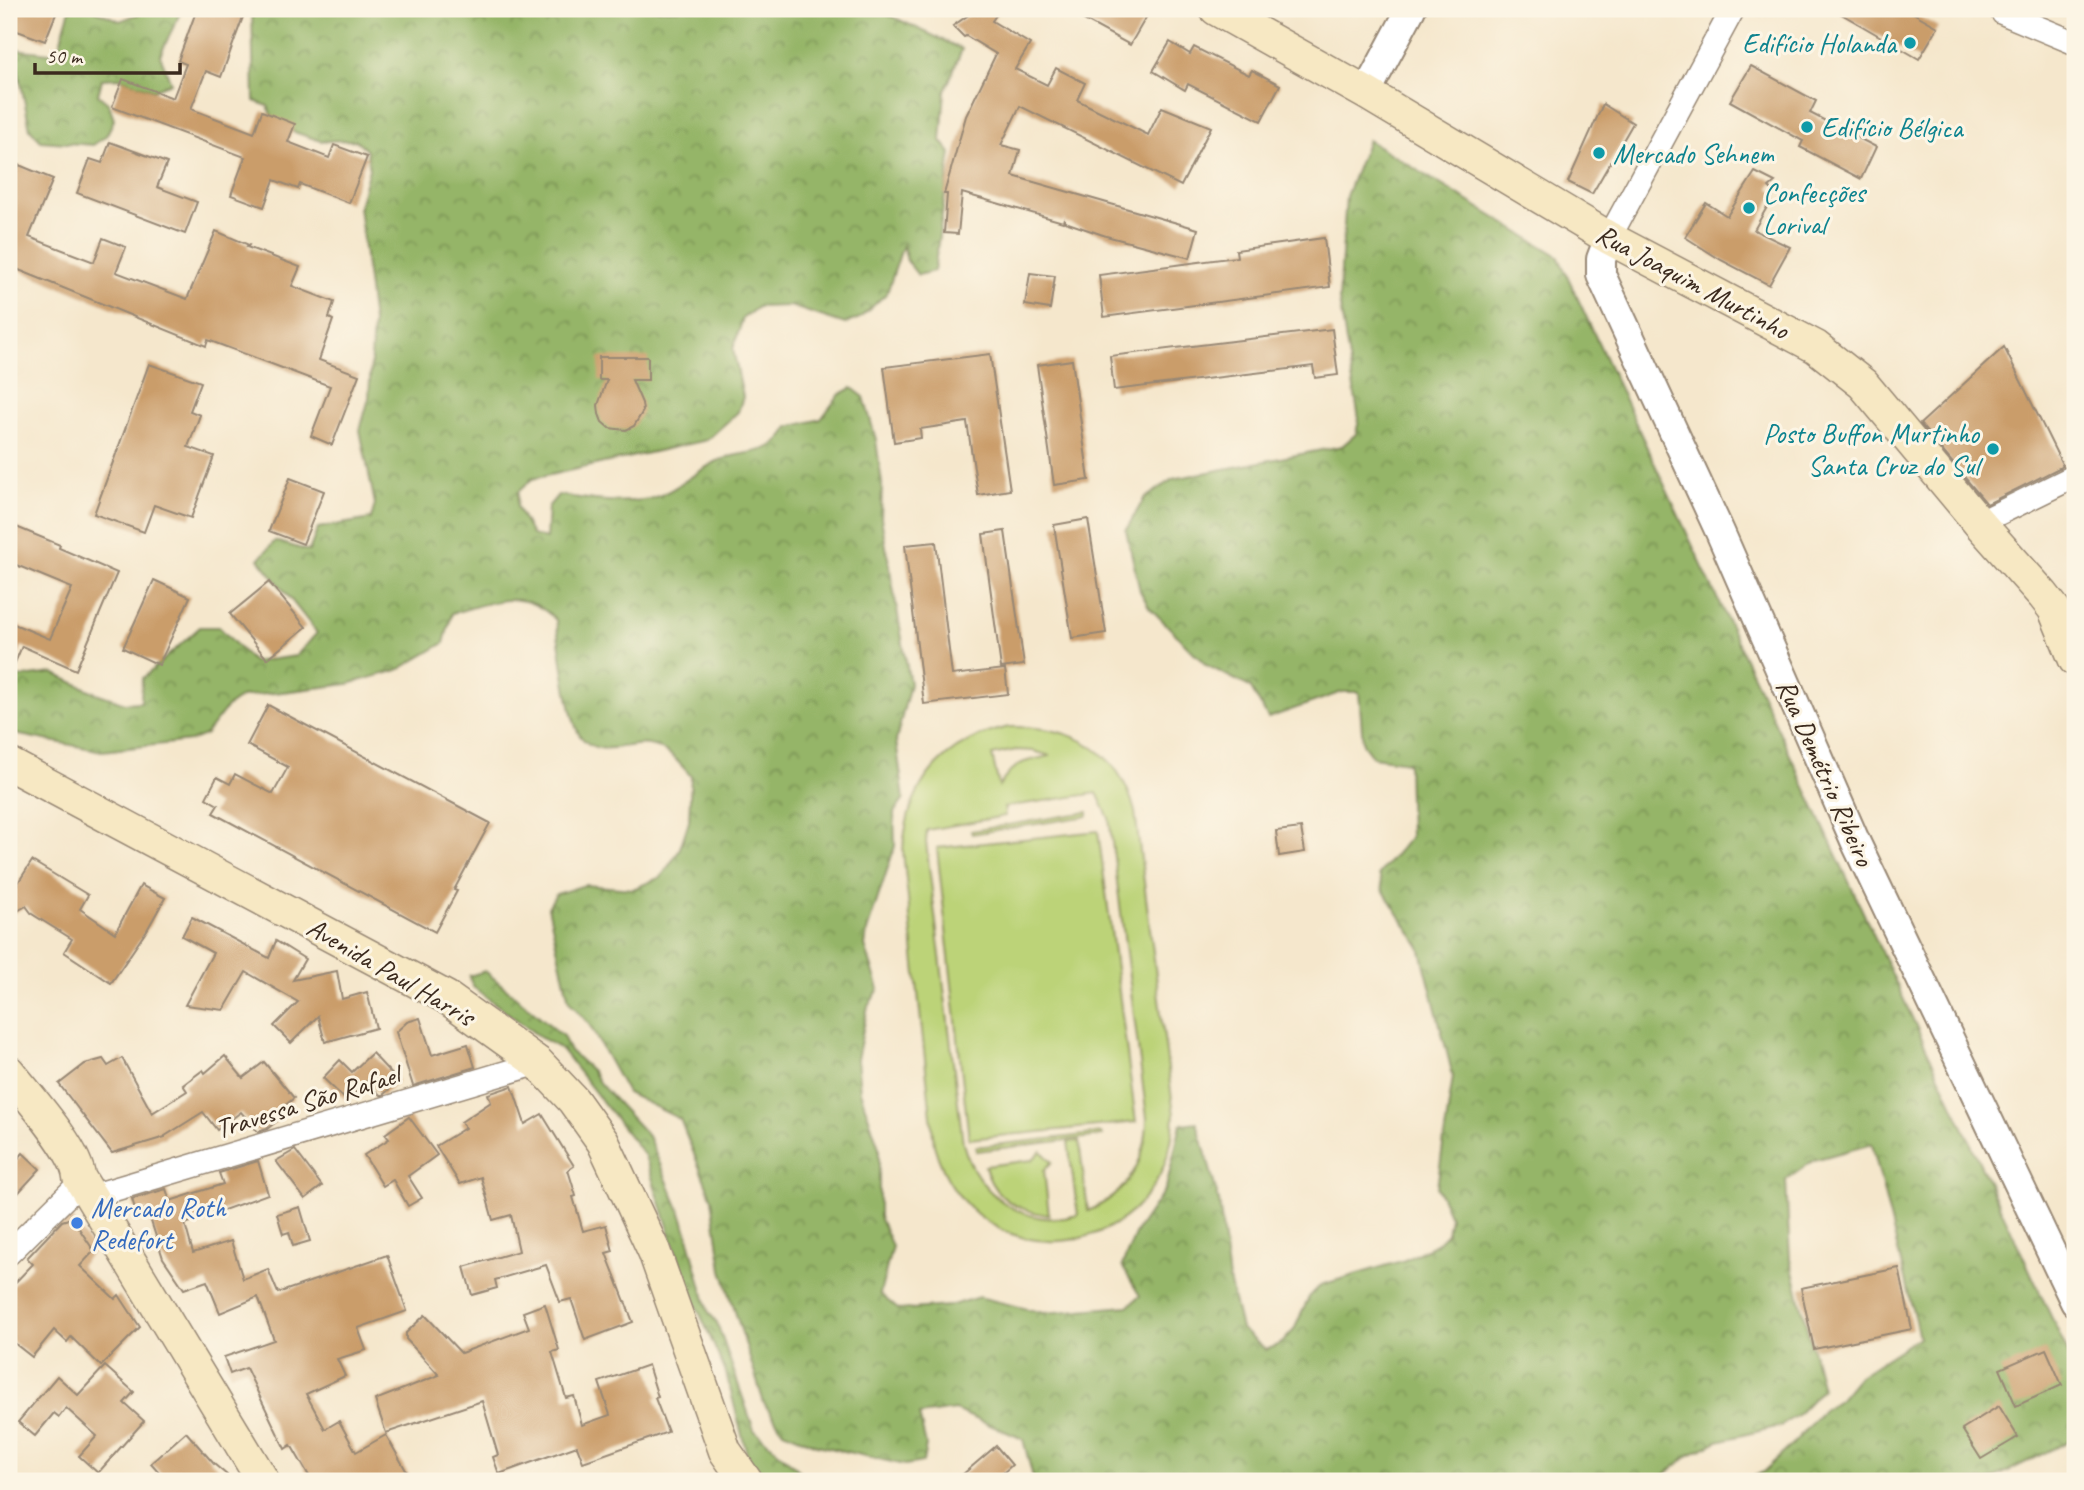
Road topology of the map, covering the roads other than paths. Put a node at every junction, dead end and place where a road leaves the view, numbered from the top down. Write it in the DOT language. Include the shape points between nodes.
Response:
graph roads {
  1 [pos="1216,9"];
  2 [pos="1411,9"];
  3 [pos="1733,9"];
  4 [pos="2003,13"];
  5 [pos="2075,43"];
  6 [pos="1366,93"];
  7 [pos="1609,238"];
  8 [pos="2075,476"];
  9 [pos="1979,523"];
  10 [pos="2075,660"];
  11 [pos="9,764"];
  12 [pos="538,1063"];
  13 [pos="9,1072"];
  14 [pos="9,1104"];
  15 [pos="84,1184"];
  16 [pos="9,1253"];
  17 [pos="2075,1302"];
  18 [pos="262,1481"];
  19 [pos="746,1481"];
  1 -- 6 [label="main road, Rua Joaquim Murtinho"];
  2 -- 6 [label="street"];
  3 -- 7 [label="street"];
  4 -- 5 [label="street"];
  6 -- 7 [label="main road, Rua Joaquim Murtinho"];
  7 -- 9 [label="main road, Rua Joaquim Murtinho" via="1816,347 1863,384"];
  7 -- 17 [label="street, Rua Demétrio Ribeiro" via="1601,275 1857,842"];
  8 -- 9 [label="street"];
  9 -- 10 [label="main road, Rua Joaquim Murtinho" via="2054,609"];
  11 -- 12 [label="main road, Avenida Paul Harris" via="446,997"];
  12 -- 15 [label="street, Travessa São Rafael"];
  12 -- 19 [label="main road, Avenida Paul Harris" via="573,1100 603,1142 654,1251 726,1451"];
  13 -- 15 [label="main road" via="51,1125"];
  14 -- 15 [label="main road"];
  15 -- 16 [label="street" via="40,1219"];
  15 -- 18 [label="main road"];
}
